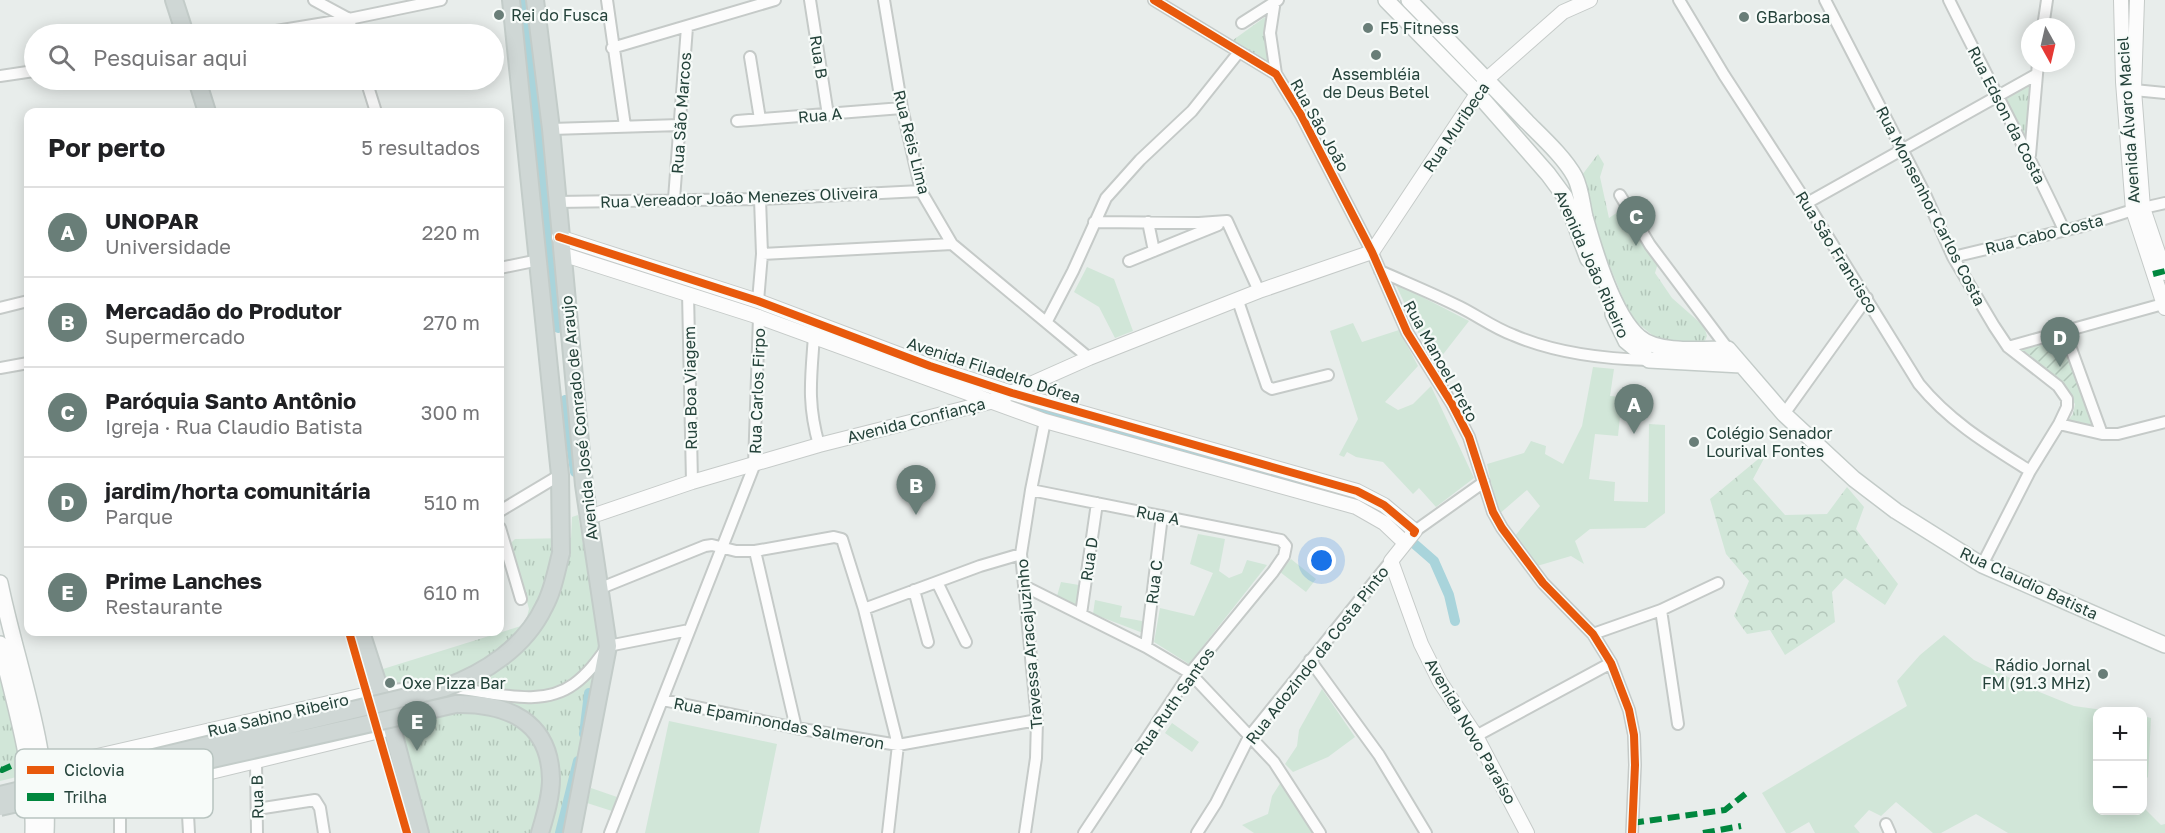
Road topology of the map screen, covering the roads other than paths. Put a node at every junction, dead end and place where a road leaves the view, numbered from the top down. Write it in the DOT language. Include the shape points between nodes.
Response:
graph roads {
  1 [pos="174,0"];
  2 [pos="314,0"];
  3 [pos="441,0"];
  4 [pos="511,0"];
  5 [pos="535,0"];
  6 [pos="607,0"];
  7 [pos="775,0"];
  8 [pos="810,0"];
  9 [pos="884,0"];
  10 [pos="1156,0"];
  11 [pos="1276,0"];
  12 [pos="1386,0"];
  13 [pos="1409,0"];
  14 [pos="1590,0"];
  15 [pos="1679,0"];
  16 [pos="1825,0"];
  17 [pos="1949,0"];
  18 [pos="2047,0"];
  19 [pos="2121,0"];
  20 [pos="2137,0"];
  21 [pos="1563,6"];
  22 [pos="2044,18"];
  23 [pos="349,19"];
  24 [pos="1242,23"];
  25 [pos="182,24"];
  26 [pos="319,24"];
  27 [pos="350,24"];
  28 [pos="687,27"];
  29 [pos="612,48"];
  30 [pos="1239,52"];
  31 [pos="750,57"];
  32 [pos="541,67"];
  33 [pos="24,72"];
  34 [pos="2033,72"];
  35 [pos="2038,72"];
  36 [pos="1276,74"];
  37 [pos="0,76"];
  38 [pos="1487,79"];
  39 [pos="522,85"];
  40 [pos="200,90"];
  41 [pos="369,90"];
  42 [pos="2134,90"];
  43 [pos="2165,93"];
  44 [pos="1478,94"];
  45 [pos="1997,96"];
  46 [pos="206,108"];
  47 [pos="375,108"];
  48 [pos="902,108"];
  49 [pos="828,115"];
  50 [pos="760,119"];
  51 [pos="737,121"];
  52 [pos="680,125"];
  53 [pos="625,126"];
  54 [pos="551,129"];
  55 [pos="1901,149"];
  56 [pos="2030,156"];
  57 [pos="921,191"];
  58 [pos="1620,195"];
  59 [pos="760,199"];
  60 [pos="674,200"];
  61 [pos="556,202"];
  62 [pos="1807,203"];
  63 [pos="2165,203"];
  64 [pos="2138,209"];
  65 [pos="1227,221"];
  66 [pos="1094,222"];
  67 [pos="1148,222"];
  68 [pos="2064,230"];
  69 [pos="952,243"];
  70 [pos="561,246"];
  71 [pos="1154,251"];
  72 [pos="1371,252"];
  73 [pos="762,254"];
  74 [pos="1953,257"];
  75 [pos="539,260"];
  76 [pos="1129,261"];
  77 [pos="504,267"];
  78 [pos="1380,272"];
  79 [pos="2161,273"];
  80 [pos="1259,291"];
  81 [pos="688,293"];
  82 [pos="1867,298"];
  83 [pos="758,301"];
  84 [pos="1238,301"];
  85 [pos="24,302"];
  86 [pos="2164,306"];
  87 [pos="0,308"];
  88 [pos="759,317"];
  89 [pos="1047,321"];
  90 [pos="2065,332"];
  91 [pos="814,336"];
  92 [pos="547,341"];
  93 [pos="2008,347"];
  94 [pos="1728,349"];
  95 [pos="1089,358"];
  96 [pos="1649,360"];
  97 [pos="24,364"];
  98 [pos="1741,365"];
  99 [pos="0,368"];
  100 [pos="1328,375"];
  101 [pos="574,393"];
  102 [pos="1011,393"];
  103 [pos="991,401"];
  104 [pos="1784,414"];
  105 [pos="1046,421"];
  106 [pos="2165,423"];
  107 [pos="2059,424"];
  108 [pos="2102,434"];
  109 [pos="819,445"];
  110 [pos="754,466"];
  111 [pos="2030,471"];
  112 [pos="560,475"];
  113 [pos="692,482"];
  114 [pos="1484,482"];
  115 [pos="1031,489"];
  116 [pos="1097,503"];
  117 [pos="504,509"];
  118 [pos="1162,516"];
  119 [pos="589,517"];
  120 [pos="1410,537"];
  121 [pos="1285,542"];
  122 [pos="504,545"];
  123 [pos="722,548"];
  124 [pos="755,551"];
  125 [pos="1022,554"];
  126 [pos="1391,561"];
  127 [pos="1982,565"];
  128 [pos="937,582"];
  129 [pos="0,583"];
  130 [pos="1718,583"];
  131 [pos="1023,586"];
  132 [pos="601,588"];
  133 [pos="914,590"];
  134 [pos="521,599"];
  135 [pos="864,609"];
  136 [pos="1661,610"];
  137 [pos="1081,614"];
  138 [pos="689,630"];
  139 [pos="1593,634"];
  140 [pos="362,636"];
  141 [pos="928,642"];
  142 [pos="966,642"];
  143 [pos="0,644"];
  144 [pos="2165,645"];
  145 [pos="608,646"];
  146 [pos="1146,647"];
  147 [pos="1310,660"];
  148 [pos="1611,663"];
  149 [pos="1190,673"];
  150 [pos="381,691"];
  151 [pos="663,700"];
  152 [pos="1037,720"];
  153 [pos="1678,724"];
  154 [pos="392,728"];
  155 [pos="796,728"];
  156 [pos="1249,736"];
  157 [pos="1476,736"];
  158 [pos="898,745"];
  159 [pos="24,749"];
  160 [pos="32,749"];
  161 [pos="128,749"];
  162 [pos="191,749"];
  163 [pos="213,759"];
  164 [pos="256,761"];
  165 [pos="213,771"];
  166 [pos="15,791"];
  167 [pos="0,795"];
  168 [pos="15,804"];
  169 [pos="0,807"];
  170 [pos="257,809"];
  171 [pos="38,818"];
  172 [pos="43,818"];
  173 [pos="188,818"];
  174 [pos="33,833"];
  175 [pos="46,833"];
  176 [pos="189,833"];
  177 [pos="257,833"];
  178 [pos="324,833"];
  179 [pos="420,833"];
  180 [pos="540,833"];
  181 [pos="572,833"];
  182 [pos="610,833"];
  183 [pos="888,833"];
  184 [pos="1025,833"];
  185 [pos="1084,833"];
  186 [pos="1197,833"];
  187 [pos="1320,833"];
  188 [pos="1426,833"];
  189 [pos="1527,833"];
  190 [pos="1632,833"];
  1 -- 25 [label="main road"];
  2 -- 23 [label="street"];
  3 -- 23 [label="street"];
  4 -- 39 [label="main road, Avenida José Conrado de Araujo"];
  5 -- 32 [label="main road, Avenida José Conrado de Araujo"];
  6 -- 29 [label="street"];
  7 -- 28 [label="street"];
  8 -- 49 [label="street, Rua B"];
  9 -- 48 [label="street, Rua Reis Lima"];
  10 -- 30 [label="street, Rua São João"];
  11 -- 24 [label="street"];
  11 -- 36 [label="street" via="1270,33"];
  12 -- 44 [label="main road, Avenida João Ribeiro"];
  13 -- 38 [label="main road, Avenida João Ribeiro"];
  14 -- 21 [label="street, Rua Muribeca"];
  15 -- 62 [label="street, Rua São Francisco"];
  16 -- 55 [label="street, Rua Monsenhor Carlos Costa"];
  17 -- 45 [label="street, Rua Edson da Costa"];
  18 -- 22 [label="street"];
  19 -- 64 [label="street, Avenida Álvaro Maciel" via="2122,82"];
  20 -- 42 [label="street, Avenida Álvaro Maciel"];
  21 -- 38 [label="street, Rua Muribeca"];
  23 -- 26 [label="street"];
  23 -- 27 [label="street"];
  28 -- 29 [label="street"];
  28 -- 52 [label="street, Rua São Marcos"];
  29 -- 53 [label="street"];
  30 -- 36 [label="street, Rua São João"];
  30 -- 66 [label="street" via="1182,123 1119,181"];
  31 -- 50 [label="street"];
  32 -- 39 [label="main road"];
  32 -- 54 [label="main road, Avenida José Conrado de Araujo"];
  33 -- 37 [label="street"];
  34 -- 45 [label="street"];
  35 -- 56 [label="street"];
  36 -- 72 [label="street, Rua São João"];
  38 -- 44 [label="street, Rua Muribeca"];
  38 -- 94 [label="main road, Avenida João Ribeiro" via="1575,177 1592,244 1611,292 1636,334 1649,343 1673,348"];
  39 -- 75 [label="main road, Avenida José Conrado de Araujo"];
  40 -- 46 [label="main road"];
  41 -- 47 [label="street"];
  42 -- 43 [label="street"];
  42 -- 64 [label="street, Avenida Álvaro Maciel"];
  44 -- 72 [label="street, Rua Muribeca"];
  44 -- 96 [label="main road, Avenida João Ribeiro" via="1557,186 1621,332 1629,345"];
  45 -- 55 [label="street"];
  45 -- 56 [label="street, Rua Edson da Costa"];
  48 -- 49 [label="street, Rua A"];
  48 -- 57 [label="street, Rua Reis Lima"];
  49 -- 50 [label="street, Rua A"];
  50 -- 51 [label="street, Rua A"];
  52 -- 53 [label="street"];
  52 -- 60 [label="street, Rua São Marcos"];
  53 -- 54 [label="street"];
  54 -- 61 [label="main road, Avenida José Conrado de Araujo"];
  55 -- 62 [label="street"];
  55 -- 74 [label="street, Rua Monsenhor Carlos Costa"];
  56 -- 68 [label="street, Rua Edson da Costa"];
  57 -- 59 [label="street, Rua Vereador João Menezes Oliveira"];
  57 -- 69 [label="street, Rua Reis Lima"];
  58 -- 94 [label="street" via="1650,245"];
  59 -- 60 [label="street, Rua Vereador João Menezes Oliveira"];
  59 -- 73 [label="street"];
  60 -- 61 [label="street, Rua Vereador João Menezes Oliveira"];
  61 -- 70 [label="main road, Avenida José Conrado de Araujo"];
  62 -- 82 [label="street, Rua São Francisco"];
  63 -- 64 [label="street, Rua Cabo Costa"];
  64 -- 68 [label="street, Rua Cabo Costa"];
  64 -- 79 [label="street, Avenida Álvaro Maciel"];
  65 -- 67 [label="street"];
  65 -- 71 [label="street"];
  65 -- 80 [label="street"];
  66 -- 67 [label="street"];
  66 -- 89 [label="street"];
  67 -- 71 [label="street"];
  68 -- 74 [label="street, Rua Cabo Costa"];
  69 -- 73 [label="street"];
  69 -- 89 [label="street, Rua Reis Lima"];
  70 -- 81 [label="street, Avenida Filadelfo Dórea"];
  70 -- 83 [label="street, Avenida Filadelfo Dórea"];
  70 -- 101 [label="main road, Avenida José Conrado de Araujo"];
  71 -- 76 [label="street"];
  72 -- 78 [label="street, Rua Manoel Preto"];
  72 -- 80 [label="street, Avenida Confiança"];
  73 -- 83 [label="street"];
  74 -- 93 [label="street, Rua Monsenhor Carlos Costa"];
  75 -- 77 [label="street"];
  75 -- 92 [label="main road, Avenida José Conrado de Araujo"];
  78 -- 96 [label="street" via="1529,341 1575,352"];
  78 -- 114 [label="street, Rua Manoel Preto" via="1407,332 1469,437"];
  79 -- 86 [label="street, Avenida Álvaro Maciel"];
  80 -- 84 [label="street, Avenida Confiança"];
  81 -- 88 [label="street, Avenida Filadelfo Dórea"];
  81 -- 113 [label="street, Rua Boa Viagem"];
  82 -- 104 [label="street"];
  82 -- 111 [label="street, Rua São Francisco" via="1909,369 1936,405 1973,435"];
  83 -- 102 [label="street, Avenida Filadelfo Dórea"];
  84 -- 95 [label="street, Avenida Confiança"];
  84 -- 100 [label="street" via="1267,386 1272,389"];
  85 -- 87 [label="street"];
  86 -- 90 [label="street"];
  88 -- 91 [label="street, Avenida Filadelfo Dórea"];
  88 -- 110 [label="street, Rua Carlos Firpo"];
  89 -- 95 [label="street, Rua Reis Lima"];
  90 -- 93 [label="street"];
  90 -- 108 [label="street"];
  91 -- 103 [label="street, Avenida Filadelfo Dórea"];
  91 -- 109 [label="street" via="810,394"];
  92 -- 101 [label="main road"];
  92 -- 112 [label="main road, Avenida José Conrado de Araujo"];
  93 -- 107 [label="street, Rua Monsenhor Carlos Costa" via="2063,391 2067,403"];
  94 -- 98 [label="main road"];
  95 -- 102 [label="street, Avenida Confiança"];
  96 -- 98 [label="main road"];
  97 -- 99 [label="street"];
  98 -- 104 [label="main road, Rua Claudio Batista"];
  101 -- 119 [label="main road, Avenida José Conrado de Araujo"];
  102 -- 103 [label="street, Avenida Confiança"];
  102 -- 120 [label="street, Avenida Filadelfo Dórea" via="1357,491 1384,505"];
  103 -- 105 [label="street, Avenida Filadelfo Dórea"];
  103 -- 109 [label="street, Avenida Confiança"];
  104 -- 127 [label="main road, Rua Claudio Batista" via="1874,496"];
  105 -- 115 [label="street, Travessa Aracajuzinho"];
  105 -- 120 [label="street, Avenida Filadelfo Dórea" via="1356,507"];
  106 -- 108 [label="street" via="2131,432"];
  107 -- 108 [label="street"];
  107 -- 111 [label="street"];
  109 -- 110 [label="street, Avenida Confiança"];
  110 -- 113 [label="street, Avenida Confiança"];
  110 -- 123 [label="street, Rua Carlos Firpo"];
  111 -- 127 [label="street"];
  112 -- 117 [label="street"];
  112 -- 162 [label="main road, Avenida José Conrado de Araujo, bridge" via="561,554 552,589 528,632 492,664 444,688"];
  113 -- 119 [label="street, Avenida Confiança"];
  114 -- 120 [label="street"];
  114 -- 139 [label="street, Rua Manoel Preto" via="1493,512 1520,553"];
  115 -- 116 [label="street, Rua A"];
  115 -- 125 [label="street, Travessa Aracajuzinho"];
  116 -- 118 [label="street, Rua A"];
  116 -- 137 [label="street, Rua D"];
  118 -- 121 [label="street, Rua A"];
  118 -- 146 [label="street, Rua C"];
  119 -- 132 [label="main road, Avenida José Conrado de Araujo"];
  120 -- 126 [label="street, Rua Adozindo da Costa Pinto"];
  121 -- 149 [label="street, Rua Ruth Santos" via="1286,552 1273,572"];
  122 -- 134 [label="street"];
  123 -- 124 [label="street"];
  123 -- 132 [label="street" via="705,546"];
  123 -- 138 [label="street, Rua Carlos Firpo"];
  124 -- 135 [label="street" via="842,539"];
  124 -- 155 [label="street"];
  125 -- 128 [label="street"];
  125 -- 131 [label="street, Travessa Aracajuzinho"];
  126 -- 147 [label="street, Rua Adozindo da Costa Pinto"];
  126 -- 157 [label="street, Avenida Novo Paraíso" via="1421,644 1440,682"];
  127 -- 144 [label="main road, Rua Claudio Batista"];
  128 -- 133 [label="street"];
  128 -- 142 [label="street"];
  129 -- 160 [label="main road"];
  130 -- 136 [label="street"];
  131 -- 137 [label="street"];
  131 -- 152 [label="street, Travessa Aracajuzinho"];
  132 -- 145 [label="main road, Avenida José Conrado de Araujo"];
  133 -- 135 [label="street"];
  133 -- 141 [label="street"];
  135 -- 158 [label="street"];
  136 -- 139 [label="street"];
  136 -- 153 [label="street"];
  137 -- 146 [label="street"];
  138 -- 145 [label="street"];
  138 -- 151 [label="street, Rua Carlos Firpo"];
  139 -- 148 [label="street, Rua Manoel Preto"];
  140 -- 150 [label="main road"];
  143 -- 159 [label="main road"];
  145 -- 150 [label="street, Rua Sabino Ribeiro" via="575,684 548,696 419,686"];
  145 -- 181 [label="main road, Avenida José Conrado de Araujo"];
  146 -- 149 [label="street"];
  147 -- 156 [label="street, Rua Adozindo da Costa Pinto"];
  147 -- 188 [label="street" via="1379,755"];
  148 -- 157 [label="street"];
  148 -- 190 [label="street, Rua Manoel Preto" via="1634,735"];
  149 -- 156 [label="street"];
  149 -- 185 [label="street, Rua Ruth Santos"];
  150 -- 154 [label="main road"];
  150 -- 161 [label="street, Rua Sabino Ribeiro"];
  151 -- 155 [label="street, Rua Epaminondas Salmeron"];
  151 -- 182 [label="street, Rua Carlos Firpo"];
  152 -- 158 [label="street, Rua Epaminondas Salmeron"];
  152 -- 184 [label="street, Travessa Aracajuzinho" via="1036,758"];
  154 -- 164 [label="street"];
  154 -- 179 [label="main road"];
  155 -- 158 [label="street, Rua Epaminondas Salmeron"];
  156 -- 186 [label="street, Rua Adozindo da Costa Pinto"];
  156 -- 187 [label="street" via="1282,773"];
  157 -- 189 [label="street, Avenida Novo Paraíso"];
  158 -- 183 [label="street"];
  163 -- 180 [label="main road, bridge" via="456,704 485,704 523,719 545,747 550,789"];
  164 -- 165 [label="street"];
  164 -- 170 [label="street, Rua B"];
  166 -- 167 [label="main road, Avenida José Conrado de Araujo, bridge"];
  168 -- 169 [label="main road, bridge"];
  170 -- 177 [label="street, Rua B"];
  170 -- 178 [label="street" via="315,800"];
  171 -- 174 [label="main road"];
  172 -- 175 [label="main road"];
  173 -- 176 [label="street"];
}
